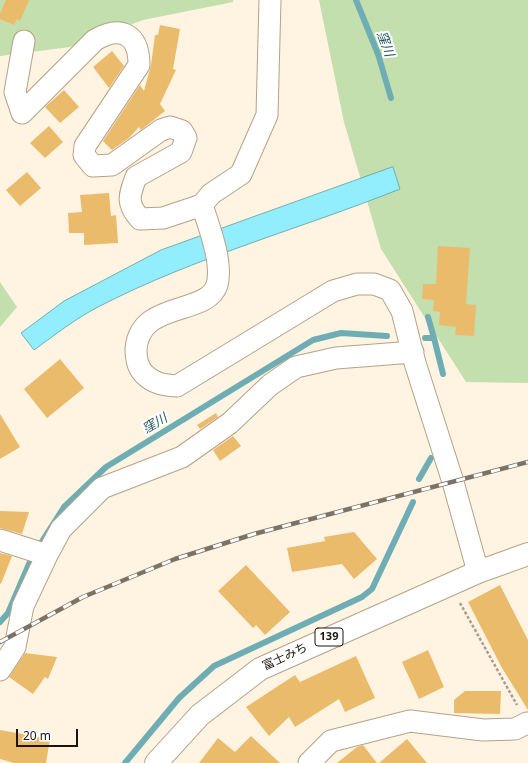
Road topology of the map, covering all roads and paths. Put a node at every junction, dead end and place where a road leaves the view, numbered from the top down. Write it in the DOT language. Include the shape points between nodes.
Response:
graph roads {
  1 [pos="270,0"];
  2 [pos="24,41"];
  3 [pos="204,213"];
  4 [pos="413,352"];
  5 [pos="0,540"];
  6 [pos="39,552"];
  7 [pos="528,554"];
  8 [pos="478,572"];
  9 [pos="449,584"];
  10 [pos="0,670"];
  11 [pos="528,723"];
  12 [pos="156,763"];
  13 [pos="309,763"];
  1 -- 3 [label="street" via="267,115 241,174 210,194"];
  2 -- 3 [label="street" via="15,92 22,114 95,40 119,33 132,40 139,50 139,65 85,146 84,155 93,166 112,166 162,130 170,127 182,131 186,138 181,152 136,177 129,195 131,209 140,219"];
  3 -- 4 [label="street" via="218,263 216,286 207,298 154,318 145,326 137,341 136,358 141,371 151,381 177,386 334,291 357,284 374,284 390,290 402,311"];
  4 -- 6 [label="street" via="336,358 296,367 270,385 230,423 182,456 102,488"];
  4 -- 8 [label="street"];
  5 -- 6 [label="street"];
  6 -- 10 [label="street" via="23,606 15,647"];
  7 -- 8 [label="highway, 富士みち / 139"];
  8 -- 9 [label="highway, 富士みち / 139"];
  9 -- 11 [label="path"];
  9 -- 12 [label="highway, 富士みち / 139" via="260,669 200,715"];
  11 -- 13 [label="street" via="515,729 483,730 410,721 331,741"];
}
